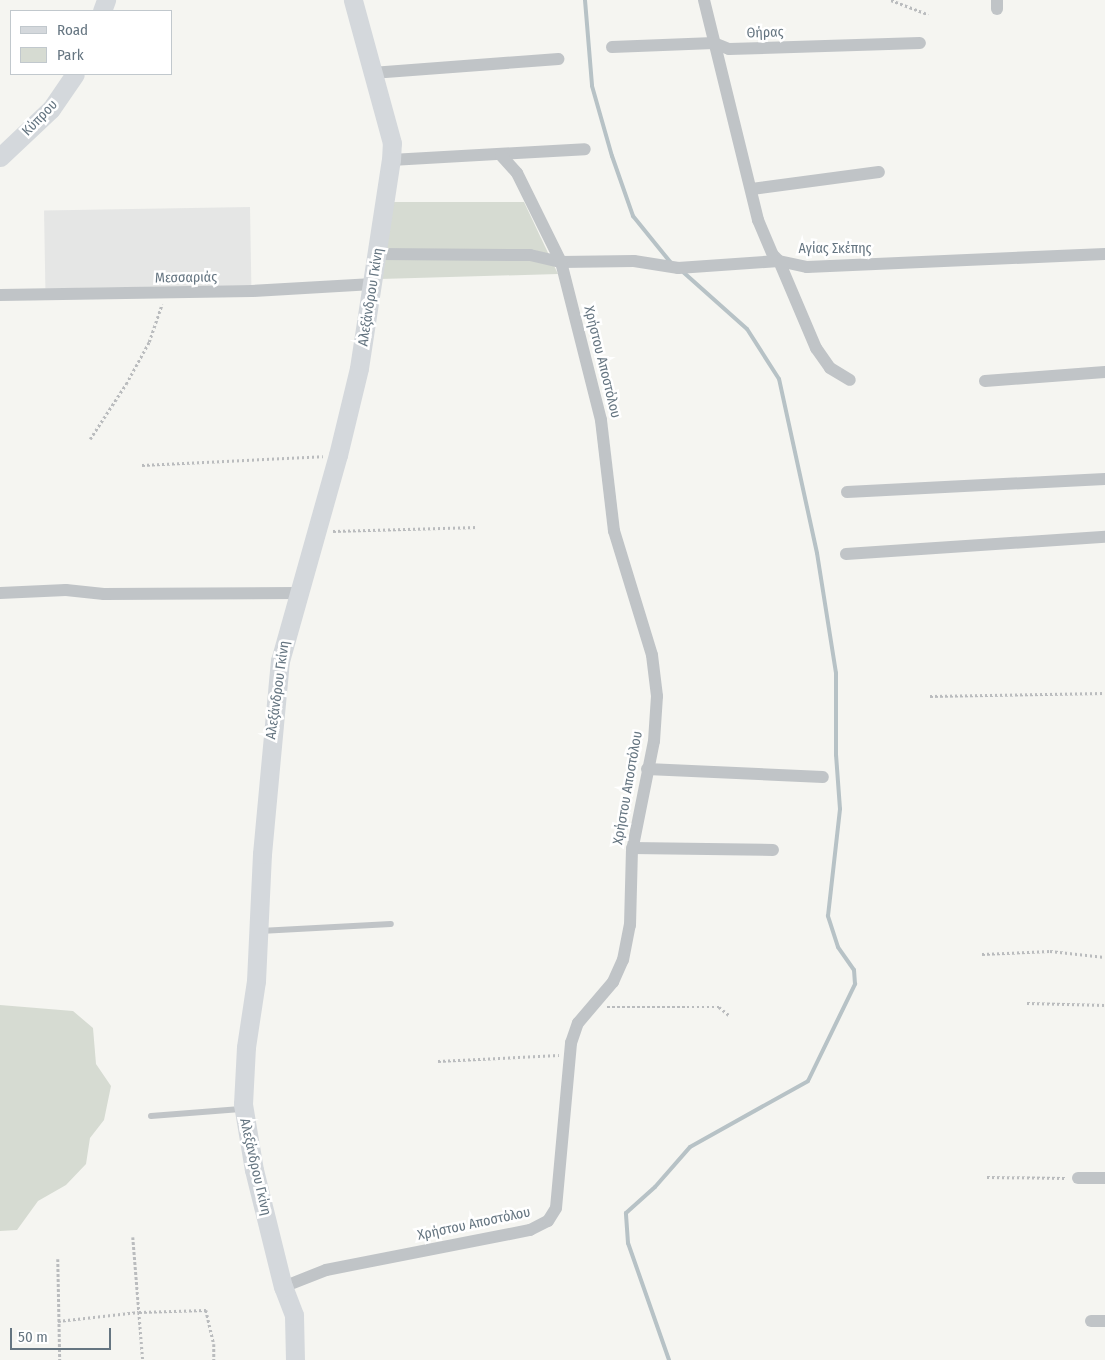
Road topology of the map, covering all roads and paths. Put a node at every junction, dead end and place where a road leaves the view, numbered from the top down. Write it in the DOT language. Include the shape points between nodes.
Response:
graph roads {
  1 [pos="353,0"];
  2 [pos="704,0"];
  3 [pos="891,0"];
  4 [pos="928,14"];
  5 [pos="714,43"];
  6 [pos="920,43"];
  7 [pos="612,48"];
  8 [pos="558,58"];
  9 [pos="372,73"];
  10 [pos="74,75"];
  11 [pos="585,150"];
  12 [pos="501,155"];
  13 [pos="0,157"];
  14 [pos="391,160"];
  15 [pos="879,172"];
  16 [pos="752,189"];
  17 [pos="378,254"];
  18 [pos="1105,254"];
  19 [pos="561,262"];
  20 [pos="779,262"];
  21 [pos="373,284"];
  22 [pos="166,293"];
  23 [pos="0,295"];
  24 [pos="1105,372"];
  25 [pos="850,380"];
  26 [pos="985,381"];
  27 [pos="90,438"];
  28 [pos="338,455"];
  29 [pos="142,465"];
  30 [pos="1105,479"];
  31 [pos="847,492"];
  32 [pos="478,527"];
  33 [pos="318,529"];
  34 [pos="1105,536"];
  35 [pos="846,554"];
  36 [pos="0,593"];
  37 [pos="297,593"];
  38 [pos="1105,693"];
  39 [pos="930,696"];
  40 [pos="647,769"];
  41 [pos="823,777"];
  42 [pos="632,848"];
  43 [pos="772,850"];
  44 [pos="391,924"];
  45 [pos="259,931"];
  46 [pos="982,954"];
  47 [pos="1105,957"];
  48 [pos="1028,1003"];
  49 [pos="1105,1005"];
  50 [pos="594,1007"];
  51 [pos="730,1016"];
  52 [pos="569,1054"];
  53 [pos="438,1061"];
  54 [pos="242,1109"];
  55 [pos="151,1116"];
  56 [pos="986,1177"];
  57 [pos="1078,1178"];
  58 [pos="1105,1178"];
  59 [pos="133,1237"];
  60 [pos="58,1259"];
  61 [pos="283,1287"];
  62 [pos="139,1312"];
  63 [pos="58,1321"];
  64 [pos="1105,1321"];
  65 [pos="1091,1322"];
  66 [pos="60,1360"];
  67 [pos="143,1360"];
  68 [pos="214,1360"];
  69 [pos="295,1360"];
  1 -- 9 [label="street, Αλεξάνδρου Γκίνη"];
  2 -- 5 [label="street, Αγίας Σκέπης"];
  3 -- 4 [label="path"];
  5 -- 6 [label="street, Θήρας" via="730,49"];
  5 -- 7 [label="street, Θήρας"];
  5 -- 16 [label="street, Αγίας Σκέπης"];
  8 -- 9 [label="street"];
  9 -- 14 [label="street, Αλεξάνδρου Γκίνη" via="392,142"];
  10 -- 13 [label="street, Κύπρου" via="51,109"];
  11 -- 12 [label="street"];
  12 -- 14 [label="street"];
  12 -- 19 [label="street, Χρήστου Αποστόλου" via="517,173"];
  14 -- 17 [label="street, Αλεξάνδρου Γκίνη"];
  15 -- 16 [label="street"];
  16 -- 20 [label="street, Αγίας Σκέπης" via="758,220"];
  17 -- 19 [label="street" via="530,256"];
  17 -- 21 [label="street, Αλεξάνδρου Γκίνη"];
  18 -- 20 [label="street, Αγίας Σκέπης" via="807,267"];
  19 -- 20 [label="street" via="634,261 678,268"];
  19 -- 40 [label="street, Χρήστου Αποστόλου" via="601,420 614,531 652,655 657,696"];
  20 -- 25 [label="street" via="816,348 830,368"];
  21 -- 22 [label="street, Μεσσαριάς"];
  21 -- 28 [label="street, Αλεξάνδρου Γκίνη" via="359,368"];
  22 -- 23 [label="street, Μεσσαριάς"];
  22 -- 27 [label="path" via="149,342"];
  24 -- 26 [label="street"];
  28 -- 29 [label="path"];
  28 -- 33 [label="street, Αλεξάνδρου Γκίνη"];
  30 -- 31 [label="street"];
  32 -- 33 [label="path" via="343,533"];
  33 -- 37 [label="street, Αλεξάνδρου Γκίνη"];
  34 -- 35 [label="street"];
  36 -- 37 [label="street" via="66,590 104,594"];
  37 -- 45 [label="street, Αλεξάνδρου Γκίνη" via="280,661 271,736"];
  38 -- 39 [label="path"];
  40 -- 41 [label="street"];
  40 -- 42 [label="street, Χρήστου Αποστόλου"];
  42 -- 43 [label="street"];
  42 -- 50 [label="street, Χρήστου Αποστόλου" via="630,925 623,960 613,982"];
  44 -- 45 [label="lane"];
  45 -- 54 [label="street, Αλεξάνδρου Γκίνη"];
  46 -- 47 [label="path" via="1050,951"];
  48 -- 49 [label="path"];
  50 -- 51 [label="path" via="719,1008"];
  50 -- 52 [label="street, Χρήστου Αποστόλου" via="578,1023"];
  52 -- 53 [label="path"];
  52 -- 61 [label="street, Χρήστου Αποστόλου" via="556,1208 548,1221 530,1230 326,1270"];
  54 -- 55 [label="lane"];
  54 -- 61 [label="street, Αλεξάνδρου Γκίνη"];
  56 -- 57 [label="path"];
  57 -- 58 [label="street"];
  59 -- 62 [label="path"];
  60 -- 63 [label="path"];
  61 -- 69 [label="street, Αλεξάνδρου Γκίνη" via="294,1315"];
  62 -- 63 [label="path"];
  62 -- 67 [label="path"];
  62 -- 68 [label="path" via="206,1310 214,1344"];
  63 -- 66 [label="path"];
  64 -- 65 [label="street"];
}
